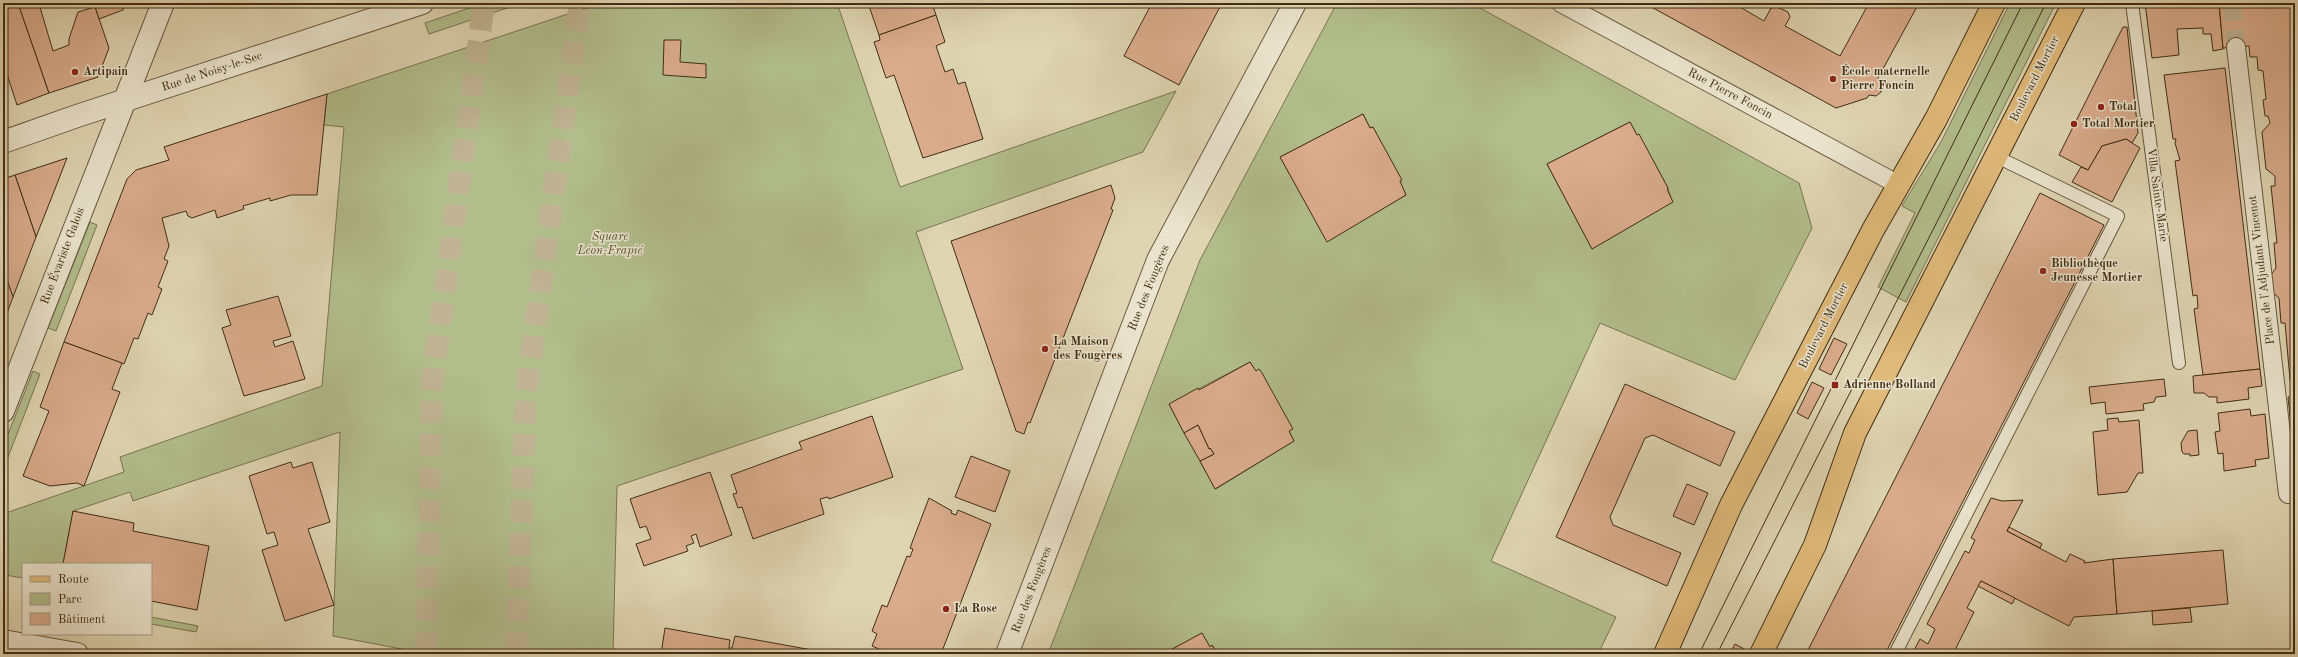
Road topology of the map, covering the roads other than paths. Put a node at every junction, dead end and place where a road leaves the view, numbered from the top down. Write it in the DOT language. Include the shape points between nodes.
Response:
graph roads {
  1 [pos="162,3"];
  2 [pos="422,3"];
  3 [pos="1295,3"];
  4 [pos="1562,3"];
  5 [pos="1994,3"];
  6 [pos="2074,3"];
  7 [pos="2132,3"];
  8 [pos="2236,47"];
  9 [pos="125,101"];
  10 [pos="3,142"];
  11 [pos="1995,156"];
  12 [pos="1899,185"];
  13 [pos="2179,363"];
  14 [pos="3,411"];
  15 [pos="2288,494"];
  16 [pos="3,641"];
  17 [pos="77,654"];
  18 [pos="1007,654"];
  19 [pos="1665,654"];
  20 [pos="1761,654"];
  21 [pos="1895,654"];
  1 -- 9 [label="street, Rue Évariste Galois"];
  2 -- 9 [label="street, Rue de Noisy-le-Sec"];
  3 -- 18 [label="street, Rue des Fougères" via="1158,260"];
  4 -- 12 [label="street, Rue Pierre Foncin"];
  5 -- 12 [label="main road, Boulevard Mortier" via="1936,119"];
  6 -- 11 [label="main road, Boulevard Mortier"];
  7 -- 13 [label="lane, Villa Sainte-Marie"];
  8 -- 15 [label="street, Place de l'Adjudant Vincenot"];
  9 -- 10 [label="street, Rue de Noisy-le-Sec"];
  9 -- 14 [label="street, Rue Évariste Galois"];
  11 -- 20 [label="main road, Boulevard Mortier" via="1855,433 1815,545"];
  11 -- 21 [label="lane" via="2118,216"];
  12 -- 19 [label="main road, Boulevard Mortier" via="1873,230 1731,505"];
  16 -- 17 [label="street"];
}
